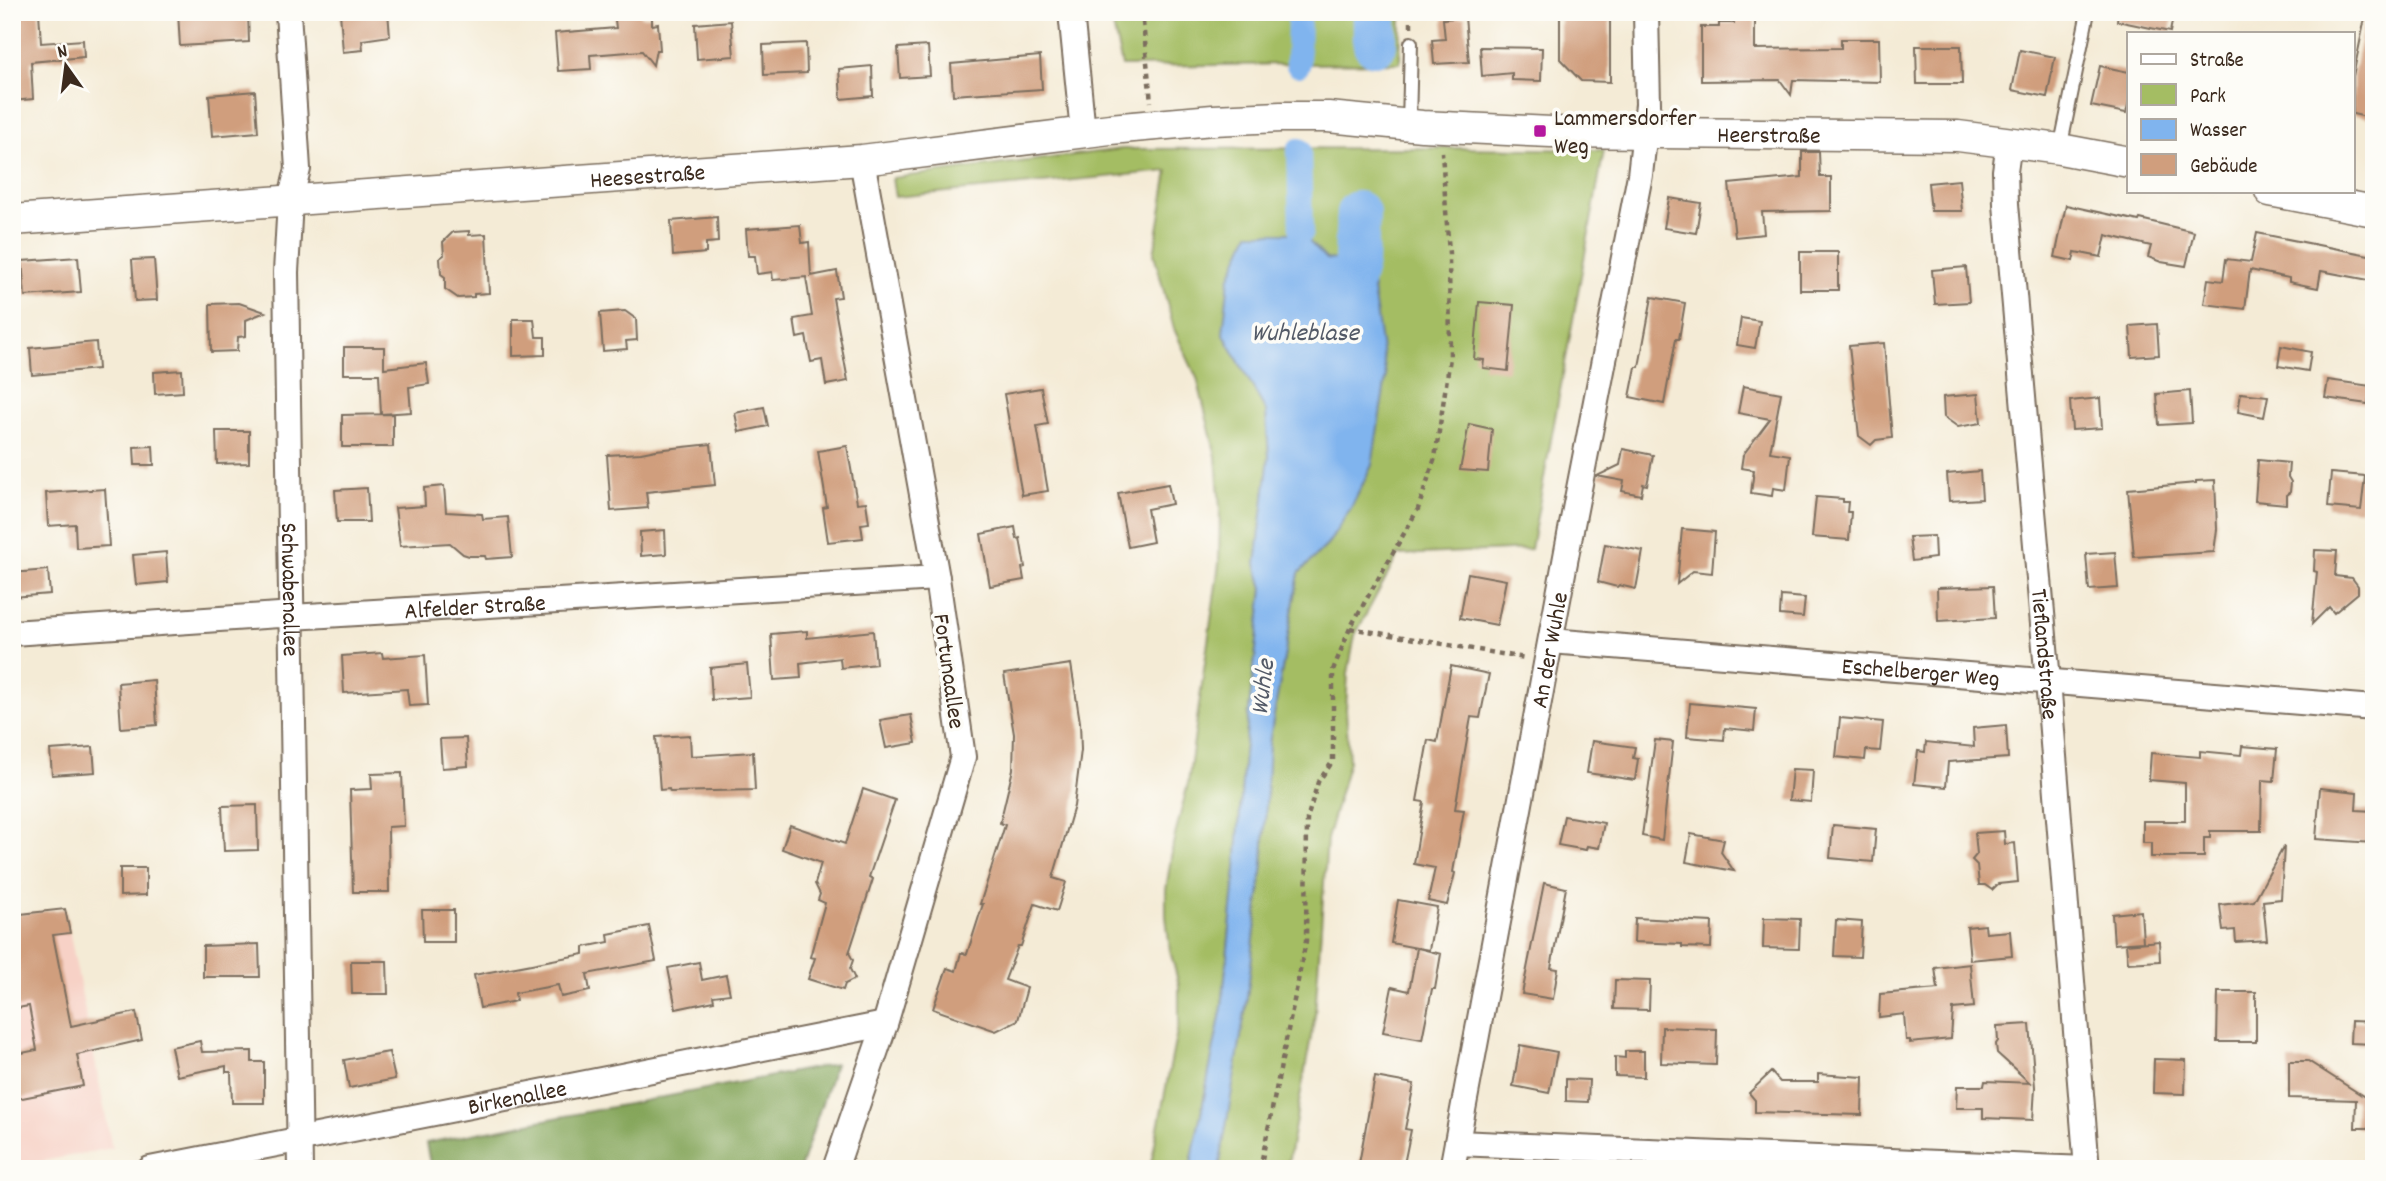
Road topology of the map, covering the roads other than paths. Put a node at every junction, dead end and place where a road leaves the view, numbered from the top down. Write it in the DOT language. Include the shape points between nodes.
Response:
graph roads {
  1 [pos="288,12"];
  2 [pos="1071,12"];
  3 [pos="1646,12"];
  4 [pos="2088,12"];
  5 [pos="1412,43"];
  6 [pos="1281,117"];
  7 [pos="1409,124"];
  8 [pos="1083,132"];
  9 [pos="1644,132"];
  10 [pos="2009,142"];
  11 [pos="2060,149"];
  12 [pos="862,160"];
  13 [pos="2127,162"];
  14 [pos="2275,192"];
  15 [pos="290,201"];
  16 [pos="2374,211"];
  17 [pos="12,220"];
  18 [pos="937,579"];
  19 [pos="292,617"];
  20 [pos="12,633"];
  21 [pos="1549,652"];
  22 [pos="2048,681"];
  23 [pos="2374,708"];
  24 [pos="885,1024"];
  25 [pos="300,1140"];
  26 [pos="1457,1143"];
  27 [pos="1693,1161"];
  28 [pos="150,1169"];
  29 [pos="300,1169"];
  30 [pos="835,1169"];
  31 [pos="1452,1169"];
  32 [pos="2087,1169"];
  1 -- 15 [label="street, Schwabenallee" via="298,169"];
  2 -- 8 [label="street"];
  3 -- 9 [label="street" via="1648,104"];
  4 -- 11 [label="lane"];
  5 -- 7 [label="lane"];
  6 -- 7 [label="street, Heerstraße"];
  6 -- 8 [label="street, Heesestraße"];
  7 -- 9 [label="street, Heerstraße"];
  8 -- 12 [label="street, Heesestraße"];
  9 -- 10 [label="street, Heerstraße" via="1958,136"];
  9 -- 21 [label="street, An der Wuhle" via="1640,175"];
  10 -- 11 [label="street, Heerstraße"];
  10 -- 22 [label="street, Tieflandstraße" via="2006,204"];
  11 -- 13 [label="street, Heerstraße"];
  12 -- 15 [label="street, Heesestraße"];
  12 -- 18 [label="street, Fortunaallee"];
  14 -- 16 [label="street"];
  15 -- 17 [label="street, Heesestraße"];
  15 -- 19 [label="street, Schwabenallee" via="286,272"];
  18 -- 19 [label="street, Alfelder Straße"];
  18 -- 24 [label="street, Fortunaallee" via="963,757"];
  19 -- 20 [label="street, Alfelder Straße"];
  19 -- 25 [label="street, Schwabenallee"];
  21 -- 22 [label="street, Eschelberger Weg"];
  21 -- 26 [label="street, An der Wuhle"];
  22 -- 23 [label="street, Eschelberger Weg"];
  22 -- 32 [label="street, Tieflandstraße"];
  24 -- 25 [label="street, Birkenallee"];
  24 -- 30 [label="street, Fortunaallee"];
  25 -- 28 [label="street, Birkenallee"];
  25 -- 29 [label="street, Schwabenallee"];
  26 -- 27 [label="street"];
  26 -- 31 [label="street, An der Wuhle"];
  27 -- 32 [label="street"];
}
